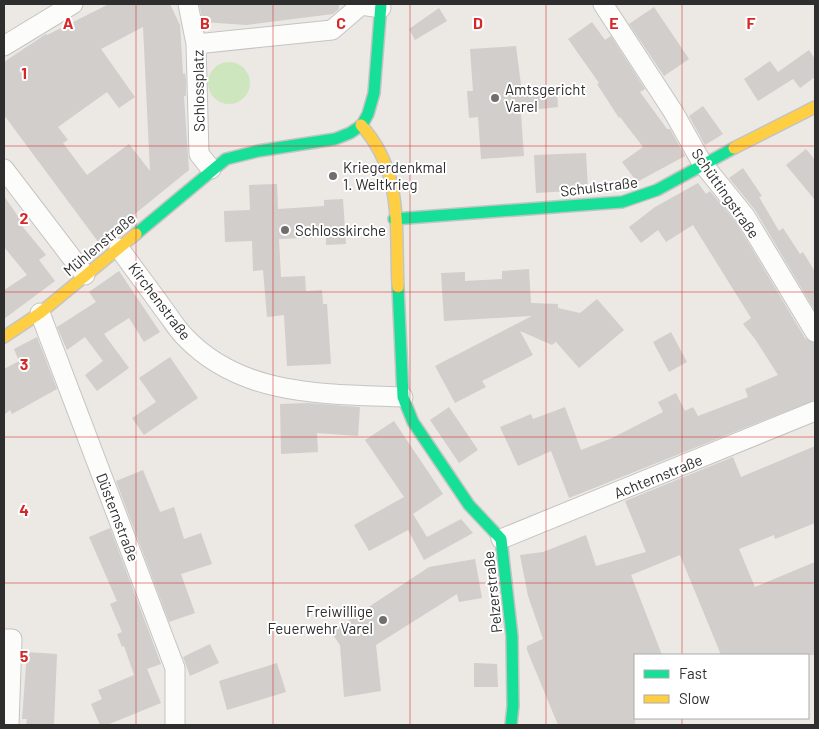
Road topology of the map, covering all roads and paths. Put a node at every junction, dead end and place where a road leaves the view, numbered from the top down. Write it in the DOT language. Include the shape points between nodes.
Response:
graph roads {
  1 [pos="73,4"];
  2 [pos="188,4"];
  3 [pos="602,4"];
  4 [pos="381,6"];
  5 [pos="196,44"];
  6 [pos="4,46"];
  7 [pos="815,107"];
  8 [pos="362,125"];
  9 [pos="702,163"];
  10 [pos="4,169"];
  11 [pos="211,169"];
  12 [pos="394,219"];
  13 [pos="119,248"];
  14 [pos="85,275"];
  15 [pos="40,312"];
  16 [pos="815,332"];
  17 [pos="4,337"];
  18 [pos="403,397"];
  19 [pos="815,412"];
  20 [pos="501,539"];
  21 [pos="4,639"];
  22 [pos="9,725"];
  23 [pos="175,725"];
  24 [pos="511,725"];
  1 -- 6 [label="street"];
  2 -- 5 [label="street"];
  3 -- 9 [label="street, Schüttingstraße" via="674,113"];
  4 -- 5 [label="street, Schlossplatz" via="361,5 332,30"];
  4 -- 8 [label="street" via="371,106"];
  5 -- 11 [label="street, Schlossplatz" via="199,154"];
  7 -- 9 [label="street, Schulstraße"];
  8 -- 11 [label="street" via="329,140 238,154"];
  8 -- 12 [label="street" via="379,144 388,163 393,185"];
  9 -- 12 [label="street, Schulstraße" via="662,189 622,202"];
  9 -- 16 [label="street, Schüttingstraße" via="745,216"];
  10 -- 14 [label="street"];
  11 -- 13 [label="street, Mühlenstraße"];
  12 -- 18 [label="street"];
  13 -- 14 [label="street, Mühlenstraße"];
  13 -- 18 [label="street, Kirchenstraße" via="184,336 206,356 230,371 288,390"];
  14 -- 15 [label="street, Mühlenstraße"];
  15 -- 17 [label="street, Mühlenstraße"];
  15 -- 23 [label="street, Düsternstraße" via="175,668"];
  18 -- 20 [label="street, Pelzerstraße" via="413,422 469,505"];
  19 -- 20 [label="street, Achternstraße"];
  20 -- 24 [label="street, Pelzerstraße" via="512,636"];
  21 -- 22 [label="street" via="12,638"];
}
